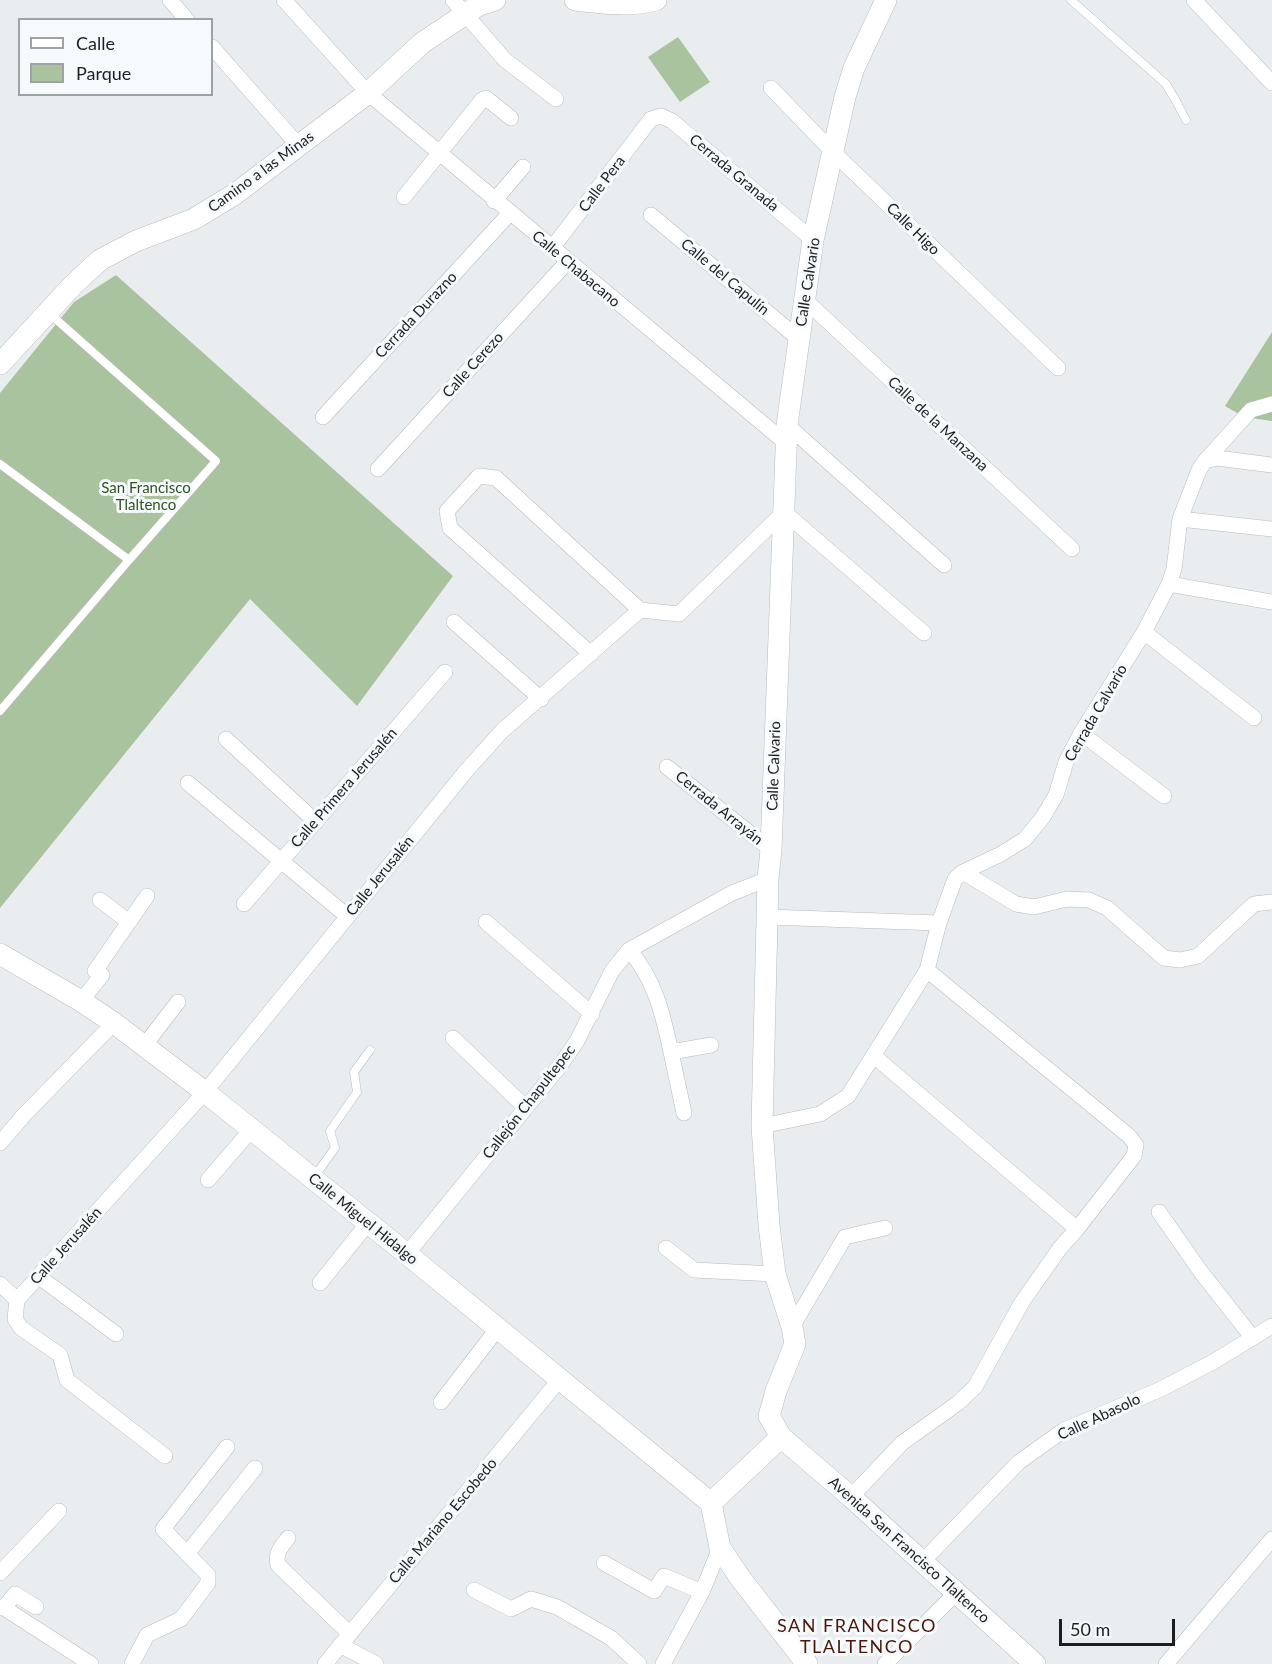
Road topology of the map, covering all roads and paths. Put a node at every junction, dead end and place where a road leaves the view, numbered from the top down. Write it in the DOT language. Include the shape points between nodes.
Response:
graph roads {
  1 [pos="170,0"];
  2 [pos="284,0"];
  3 [pos="495,0"];
  4 [pos="575,0"];
  5 [pos="656,0"];
  6 [pos="886,0"];
  7 [pos="1071,0"];
  8 [pos="1194,0"];
  9 [pos="612,2"];
  10 [pos="459,7"];
  11 [pos="186,18"];
  12 [pos="213,48"];
  13 [pos="1272,82"];
  14 [pos="771,88"];
  15 [pos="368,93"];
  16 [pos="556,99"];
  17 [pos="510,118"];
  18 [pos="651,119"];
  19 [pos="1186,120"];
  20 [pos="299,146"];
  21 [pos="833,152"];
  22 [pos="440,155"];
  23 [pos="523,167"];
  24 [pos="404,197"];
  25 [pos="494,201"];
  26 [pos="510,213"];
  27 [pos="651,215"];
  28 [pos="813,240"];
  29 [pos="552,248"];
  30 [pos="568,261"];
  31 [pos="804,299"];
  32 [pos="48,312"];
  33 [pos="799,339"];
  34 [pos="0,364"];
  35 [pos="1058,368"];
  36 [pos="1272,404"];
  37 [pos="323,417"];
  38 [pos="786,434"];
  39 [pos="1205,461"];
  40 [pos="0,464"];
  41 [pos="1272,465"];
  42 [pos="378,469"];
  43 [pos="784,512"];
  44 [pos="1180,519"];
  45 [pos="1272,529"];
  46 [pos="1071,549"];
  47 [pos="129,560"];
  48 [pos="944,566"];
  49 [pos="1169,584"];
  50 [pos="1272,602"];
  51 [pos="640,610"];
  52 [pos="454,622"];
  53 [pos="1144,632"];
  54 [pos="924,633"];
  55 [pos="591,654"];
  56 [pos="445,672"];
  57 [pos="541,699"];
  58 [pos="0,711"];
  59 [pos="1254,718"];
  60 [pos="1081,733"];
  61 [pos="226,739"];
  62 [pos="667,767"];
  63 [pos="188,783"];
  64 [pos="1164,796"];
  65 [pos="316,822"];
  66 [pos="771,850"];
  67 [pos="281,862"];
  68 [pos="963,872"];
  69 [pos="768,879"];
  70 [pos="147,896"];
  71 [pos="100,900"];
  72 [pos="1272,902"];
  73 [pos="244,904"];
  74 [pos="347,916"];
  75 [pos="767,917"];
  76 [pos="129,922"];
  77 [pos="486,922"];
  78 [pos="939,923"];
  79 [pos="629,950"];
  80 [pos="0,954"];
  81 [pos="927,970"];
  82 [pos="81,1001"];
  83 [pos="178,1002"];
  84 [pos="592,1014"];
  85 [pos="114,1023"];
  86 [pos="453,1038"];
  87 [pos="711,1045"];
  88 [pos="144,1046"];
  89 [pos="370,1050"];
  90 [pos="671,1052"];
  91 [pos="874,1056"];
  92 [pos="205,1092"];
  93 [pos="526,1108"];
  94 [pos="684,1113"];
  95 [pos="762,1126"];
  96 [pos="251,1130"];
  97 [pos="0,1143"];
  98 [pos="313,1179"];
  99 [pos="208,1180"];
  100 [pos="1159,1212"];
  101 [pos="368,1223"];
  102 [pos="885,1227"];
  103 [pos="1077,1230"];
  104 [pos="666,1248"];
  105 [pos="407,1254"];
  106 [pos="775,1274"];
  107 [pos="38,1276"];
  108 [pos="320,1283"];
  109 [pos="0,1284"];
  110 [pos="17,1300"];
  111 [pos="1272,1326"];
  112 [pos="792,1327"];
  113 [pos="498,1328"];
  114 [pos="116,1334"];
  115 [pos="1252,1337"];
  116 [pos="560,1378"];
  117 [pos="441,1402"];
  118 [pos="781,1437"];
  119 [pos="227,1448"];
  120 [pos="165,1456"];
  121 [pos="255,1468"];
  122 [pos="851,1497"];
  123 [pos="711,1503"];
  124 [pos="59,1511"];
  125 [pos="288,1538"];
  126 [pos="1272,1539"];
  127 [pos="720,1548"];
  128 [pos="188,1554"];
  129 [pos="922,1562"];
  130 [pos="604,1563"];
  131 [pos="0,1573"];
  132 [pos="474,1590"];
  133 [pos="702,1592"];
  134 [pos="956,1593"];
  135 [pos="36,1607"];
  136 [pos="2,1608"];
  137 [pos="345,1640"];
  138 [pos="802,1662"];
  139 [pos="91,1664"];
  140 [pos="132,1664"];
  141 [pos="325,1664"];
  142 [pos="376,1664"];
  143 [pos="639,1664"];
  144 [pos="663,1664"];
  145 [pos="885,1664"];
  146 [pos="1035,1664"];
  147 [pos="1166,1664"];
  1 -- 11 [label="street"];
  2 -- 15 [label="street, Calle Chabacano"];
  3 -- 10 [label="street, Camino a las Minas"];
  4 -- 9 [label="street"];
  5 -- 9 [label="street"];
  6 -- 21 [label="street, Calle Calvario" via="855,68"];
  7 -- 19 [label="lane" via="1166,84"];
  8 -- 13 [label="street"];
  10 -- 15 [label="street, Camino a las Minas"];
  10 -- 16 [label="street" via="505,60"];
  12 -- 20 [label="street"];
  14 -- 21 [label="street, Calle Higo"];
  15 -- 20 [label="street, Camino a las Minas"];
  15 -- 22 [label="street, Calle Chabacano"];
  17 -- 22 [label="street" via="491,100 482,100 456,129"];
  18 -- 28 [label="street, Cerrada Granada" via="661,116 672,121"];
  18 -- 29 [label="street, Calle Pera"];
  20 -- 32 [label="street, Camino a las Minas" via="236,194 194,219 136,241 100,260"];
  21 -- 28 [label="street, Calle Calvario"];
  21 -- 35 [label="street, Calle Higo"];
  22 -- 24 [label="street"];
  22 -- 25 [label="street, Calle Chabacano"];
  23 -- 25 [label="street"];
  25 -- 26 [label="street, Calle Chabacano"];
  26 -- 29 [label="street, Calle Chabacano"];
  26 -- 37 [label="street, Cerrada Durazno"];
  27 -- 33 [label="street, Calle del Capulín"];
  28 -- 31 [label="street, Calle Calvario"];
  29 -- 30 [label="street, Calle Chabacano"];
  30 -- 38 [label="street, Calle Chabacano"];
  30 -- 42 [label="street, Calle Cerezo"];
  31 -- 33 [label="street, Calle Calvario"];
  31 -- 46 [label="street, Calle de la Manzana"];
  32 -- 34 [label="street, Camino a las Minas"];
  32 -- 47 [label="lane" via="216,461"];
  33 -- 38 [label="street, Calle Calvario"];
  36 -- 39 [label="street, Cerrada Calvario" via="1251,410"];
  38 -- 43 [label="street, Calle Calvario"];
  38 -- 48 [label="street, Calle Chabacano"];
  39 -- 41 [label="street" via="1216,458"];
  39 -- 44 [label="street, Cerrada Calvario"];
  40 -- 47 [label="lane"];
  43 -- 51 [label="street" via="679,614"];
  43 -- 54 [label="street"];
  43 -- 66 [label="street, Calle Calvario"];
  44 -- 45 [label="street"];
  44 -- 49 [label="street, Cerrada Calvario"];
  47 -- 58 [label="lane"];
  49 -- 50 [label="street"];
  49 -- 53 [label="street, Cerrada Calvario"];
  51 -- 55 [label="street, Calle Jerusalén"];
  51 -- 55 [label="street" via="496,478 479,476 447,511 450,528"];
  52 -- 57 [label="street"];
  53 -- 59 [label="street"];
  53 -- 60 [label="street, Cerrada Calvario"];
  55 -- 57 [label="street, Calle Jerusalén"];
  56 -- 65 [label="street, Calle Primera Jerusalén"];
  57 -- 74 [label="street, Calle Jerusalén" via="502,731"];
  60 -- 64 [label="street"];
  60 -- 68 [label="street, Cerrada Calvario" via="1066,762 1056,795 1031,832 1001,854"];
  61 -- 65 [label="street"];
  62 -- 66 [label="street, Cerrada Arrayán"];
  63 -- 67 [label="street"];
  65 -- 67 [label="street, Calle Primera Jerusalén"];
  66 -- 69 [label="street, Calle Calvario"];
  67 -- 73 [label="street, Calle Primera Jerusalén"];
  67 -- 74 [label="street"];
  68 -- 72 [label="street" via="1016,904 1034,907 1067,899 1089,900 1107,908 1164,958 1180,960 1198,956 1254,904"];
  68 -- 78 [label="street" via="955,879"];
  69 -- 75 [label="street, Calle Calvario"];
  69 -- 79 [label="street, Callejón Chapultepec" via="732,893"];
  70 -- 76 [label="street"];
  71 -- 76 [label="street"];
  74 -- 92 [label="street, Calle Jerusalén"];
  75 -- 78 [label="street"];
  75 -- 95 [label="street, Calle Calvario"];
  76 -- 82 [label="street" via="94,971 102,975"];
  77 -- 84 [label="street"];
  78 -- 81 [label="street"];
  79 -- 84 [label="street, Callejón Chapultepec" via="612,971"];
  79 -- 90 [label="street" via="642,964 661,1006"];
  80 -- 82 [label="street, Calle Miguel Hidalgo"];
  81 -- 91 [label="street"];
  81 -- 103 [label="street" via="1136,1145 1134,1156"];
  82 -- 85 [label="street, Calle Miguel Hidalgo"];
  83 -- 88 [label="street"];
  84 -- 93 [label="street, Callejón Chapultepec" via="559,1068"];
  85 -- 88 [label="street, Calle Miguel Hidalgo"];
  85 -- 97 [label="street"];
  86 -- 93 [label="street"];
  87 -- 90 [label="street"];
  88 -- 92 [label="street, Calle Miguel Hidalgo"];
  89 -- 98 [label="lane" via="354,1072 357,1092 330,1131 336,1148"];
  90 -- 94 [label="street"];
  91 -- 95 [label="street" via="848,1096 820,1114"];
  91 -- 103 [label="street"];
  92 -- 96 [label="street, Calle Miguel Hidalgo"];
  92 -- 107 [label="street, Calle Jerusalén"];
  93 -- 105 [label="street, Callejón Chapultepec"];
  95 -- 106 [label="street, Calle Calvario"];
  96 -- 98 [label="street, Calle Miguel Hidalgo"];
  96 -- 99 [label="street"];
  98 -- 101 [label="street, Calle Miguel Hidalgo"];
  100 -- 115 [label="street"];
  101 -- 105 [label="street, Calle Miguel Hidalgo"];
  101 -- 108 [label="street"];
  102 -- 112 [label="street" via="845,1237"];
  103 -- 122 [label="street" via="1022,1302 975,1387 902,1443"];
  104 -- 106 [label="street" via="694,1270"];
  105 -- 113 [label="street, Calle Miguel Hidalgo"];
  106 -- 112 [label="street, Calle Calvario"];
  107 -- 110 [label="street, Calle Jerusalén"];
  107 -- 114 [label="street"];
  109 -- 110 [label="street"];
  110 -- 120 [label="street" via="15,1319 21,1328 60,1355 67,1380"];
  111 -- 115 [label="street, Calle Abasolo"];
  112 -- 118 [label="street, Calle Calvario" via="795,1344 769,1416"];
  113 -- 116 [label="street, Calle Miguel Hidalgo"];
  113 -- 117 [label="street"];
  115 -- 129 [label="street, Calle Abasolo" via="1159,1390 1065,1430 1019,1462"];
  116 -- 123 [label="street, Calle Miguel Hidalgo"];
  116 -- 137 [label="street, Calle Mariano Escobedo"];
  118 -- 122 [label="street, Avenida San Francisco Tlaltenco"];
  118 -- 123 [label="street"];
  119 -- 128 [label="street" via="163,1529"];
  121 -- 128 [label="street"];
  122 -- 129 [label="street, Avenida San Francisco Tlaltenco"];
  123 -- 127 [label="street"];
  124 -- 131 [label="street"];
  125 -- 137 [label="street" via="278,1551 278,1565"];
  126 -- 147 [label="street"];
  127 -- 133 [label="street"];
  127 -- 138 [label="street"];
  128 -- 140 [label="street" via="208,1575 208,1583 181,1619 147,1635"];
  129 -- 134 [label="street, Avenida San Francisco Tlaltenco"];
  130 -- 133 [label="street" via="654,1591 664,1576"];
  132 -- 143 [label="street" via="511,1609 531,1599 557,1607 610,1638"];
  133 -- 144 [label="street"];
  134 -- 145 [label="street"];
  134 -- 146 [label="street, Avenida San Francisco Tlaltenco"];
  135 -- 136 [label="street" via="15,1594"];
  136 -- 139 [label="street"];
  137 -- 141 [label="street, Calle Mariano Escobedo"];
  137 -- 142 [label="street"];
}
